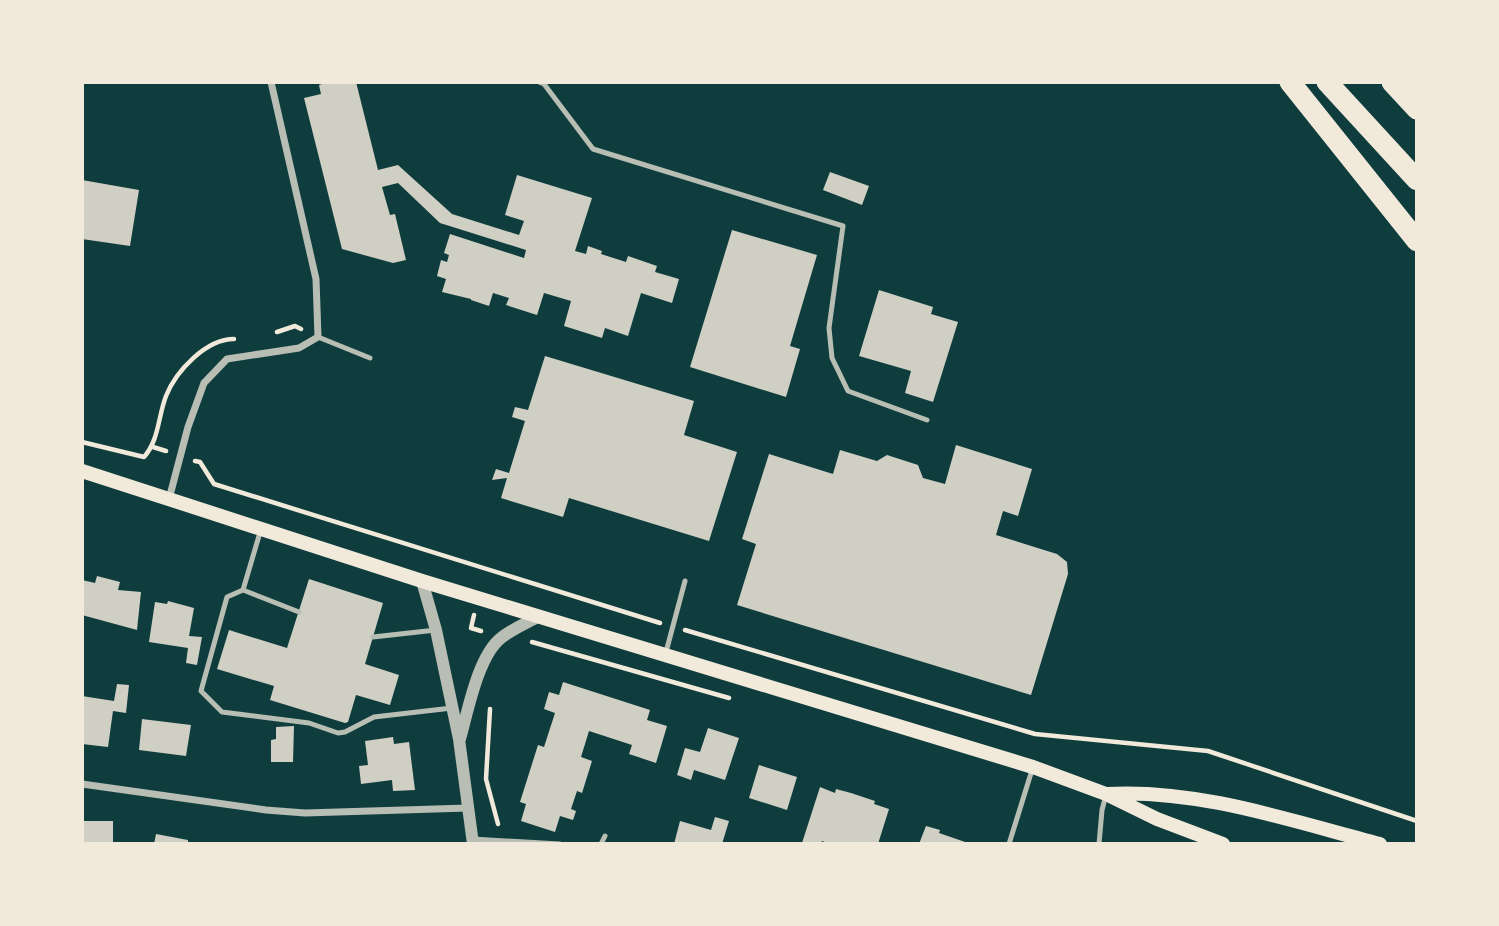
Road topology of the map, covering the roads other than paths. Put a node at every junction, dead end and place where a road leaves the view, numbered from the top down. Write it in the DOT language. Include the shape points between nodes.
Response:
graph roads {
  1 [pos="271,82"];
  2 [pos="539,82"];
  3 [pos="1290,82"];
  4 [pos="1327,82"];
  5 [pos="1392,82"];
  6 [pos="1417,109"];
  7 [pos="1417,180"];
  8 [pos="1417,241"];
  9 [pos="317,337"];
  10 [pos="370,358"];
  11 [pos="927,420"];
  12 [pos="82,471"];
  13 [pos="169,499"];
  14 [pos="261,529"];
  15 [pos="422,581"];
  16 [pos="685,581"];
  17 [pos="243,590"];
  18 [pos="299,612"];
  19 [pos="539,616"];
  20 [pos="436,630"];
  21 [pos="373,637"];
  22 [pos="665,654"];
  23 [pos="452,708"];
  24 [pos="459,739"];
  25 [pos="1033,767"];
  26 [pos="82,784"];
  27 [pos="1106,794"];
  28 [pos="468,808"];
  29 [pos="604,836"];
  30 [pos="472,841"];
  31 [pos="560,844"];
  32 [pos="601,844"];
  33 [pos="1009,844"];
  34 [pos="1100,844"];
  35 [pos="1223,844"];
  36 [pos="1380,844"];
  1 -- 9 [label="street" via="316,279"];
  2 -- 11 [label="lane" via="593,149 843,226 829,328 832,358 848,391"];
  3 -- 8 [label="highway"];
  4 -- 7 [label="highway"];
  5 -- 6 [label="highway"];
  9 -- 10 [label="lane"];
  9 -- 13 [label="street" via="299,348 227,359 204,383"];
  12 -- 13 [label="main road"];
  13 -- 14 [label="main road"];
  14 -- 15 [label="main road"];
  14 -- 17 [label="lane"];
  15 -- 19 [label="main road"];
  15 -- 20 [label="street"];
  16 -- 22 [label="lane"];
  17 -- 18 [label="lane"];
  17 -- 23 [label="lane" via="227,597 201,691 222,712 309,723 338,733 374,718"];
  19 -- 22 [label="main road"];
  19 -- 24 [label="street" via="494,645 480,672"];
  20 -- 21 [label="lane"];
  20 -- 23 [label="street"];
  22 -- 25 [label="main road"];
  23 -- 24 [label="street"];
  24 -- 28 [label="street"];
  25 -- 27 [label="main road"];
  25 -- 33 [label="lane"];
  26 -- 28 [label="street" via="305,813"];
  27 -- 34 [label="lane"];
  27 -- 35 [label="main road"];
  27 -- 36 [label="main road" via="1163,794 1217,802"];
  28 -- 30 [label="street"];
  29 -- 32 [label="lane"];
  30 -- 31 [label="lane"];
}
